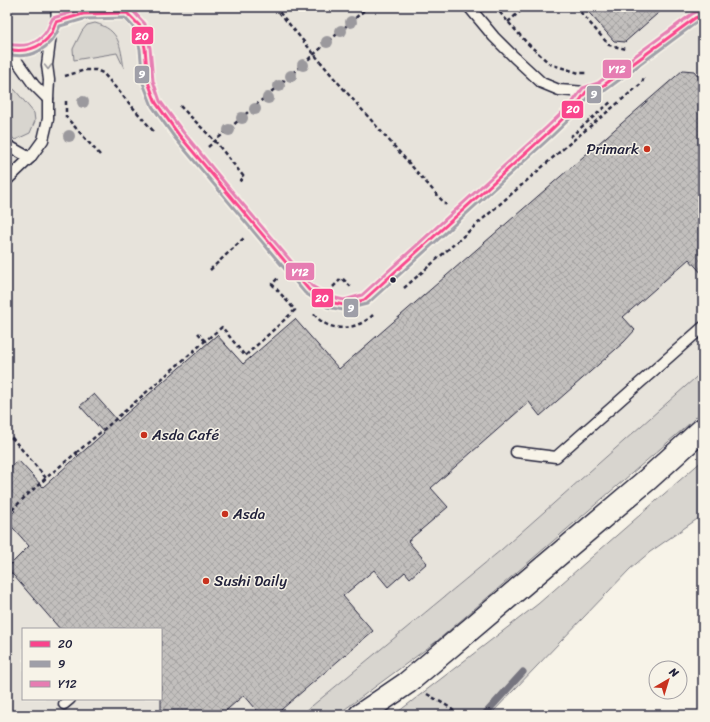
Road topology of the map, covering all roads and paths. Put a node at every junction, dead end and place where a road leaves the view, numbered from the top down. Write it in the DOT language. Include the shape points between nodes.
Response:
graph roads {
  1 [pos="56,7"];
  2 [pos="275,7"];
  3 [pos="368,7"];
  4 [pos="469,7"];
  5 [pos="495,7"];
  6 [pos="525,7"];
  7 [pos="576,7"];
  8 [pos="125,10"];
  9 [pos="703,15"];
  10 [pos="56,22"];
  11 [pos="508,22"];
  12 [pos="51,34"];
  13 [pos="8,49"];
  14 [pos="315,54"];
  15 [pos="638,60"];
  16 [pos="619,75"];
  17 [pos="586,92"];
  18 [pos="48,99"];
  19 [pos="66,100"];
  20 [pos="179,105"];
  21 [pos="215,142"];
  22 [pos="7,144"];
  23 [pos="100,155"];
  24 [pos="196,155"];
  25 [pos="30,158"];
  26 [pos="7,180"];
  27 [pos="242,188"];
  28 [pos="456,216"];
  29 [pos="469,231"];
  30 [pos="246,237"];
  31 [pos="210,270"];
  32 [pos="280,276"];
  33 [pos="329,290"];
  34 [pos="401,291"];
  35 [pos="364,300"];
  36 [pos="378,311"];
  37 [pos="316,315"];
  38 [pos="703,327"];
  39 [pos="198,333"];
  40 [pos="205,341"];
  41 [pos="703,429"];
  42 [pos="7,432"];
  43 [pos="516,452"];
  44 [pos="76,453"];
  45 [pos="78,456"];
  46 [pos="46,478"];
  47 [pos="7,515"];
  48 [pos="406,682"];
  49 [pos="360,715"];
  50 [pos="458,715"];
  1 -- 10 [label="lane"];
  2 -- 14 [label="path"];
  3 -- 14 [label="path"];
  4 -- 17 [label="lane" via="494,37 542,83 560,90"];
  5 -- 11 [label="path"];
  6 -- 11 [label="path"];
  7 -- 15 [label="path" via="609,45 628,50"];
  8 -- 10 [label="lane" via="83,14"];
  8 -- 24 [label="lane" via="140,26 148,82 156,103"];
  9 -- 15 [label="lane" via="695,18"];
  10 -- 12 [label="lane"];
  11 -- 16 [label="path" via="550,64 579,73 602,74 613,68"];
  12 -- 13 [label="lane" via="43,43 32,49"];
  12 -- 18 [label="lane, one-way" via="47,65"];
  13 -- 18 [label="lane" via="34,85"];
  14 -- 21 [label="path"];
  14 -- 28 [label="path"];
  15 -- 16 [label="lane"];
  15 -- 29 [label="path" via="645,71 642,83"];
  16 -- 17 [label="lane" via="600,88"];
  17 -- 28 [label="lane" via="566,116"];
  18 -- 25 [label="lane" via="48,119 43,140"];
  19 -- 23 [label="path" via="66,117"];
  20 -- 21 [label="path"];
  21 -- 24 [label="path"];
  21 -- 27 [label="path" via="244,177 238,183"];
  22 -- 25 [label="lane"];
  24 -- 35 [label="lane" via="309,290 329,302 344,305"];
  25 -- 26 [label="lane"];
  28 -- 29 [label="path"];
  28 -- 35 [label="lane"];
  29 -- 34 [label="path"];
  30 -- 31 [label="path"];
  32 -- 40 [label="path" via="272,284 295,310 245,356 222,328"];
  33 -- 35 [label="path" via="342,278"];
  36 -- 37 [label="path" via="366,321 349,328 334,327 320,321"];
  38 -- 43 [label="lane" via="556,457"];
  39 -- 40 [label="path"];
  40 -- 44 [label="path"];
  41 -- 48 [label="street" via="509,598"];
  42 -- 46 [label="path"];
  44 -- 45 [label="path"];
  44 -- 46 [label="path"];
  46 -- 47 [label="path"];
  48 -- 49 [label="street"];
  48 -- 50 [label="path" via="449,706"];
}
